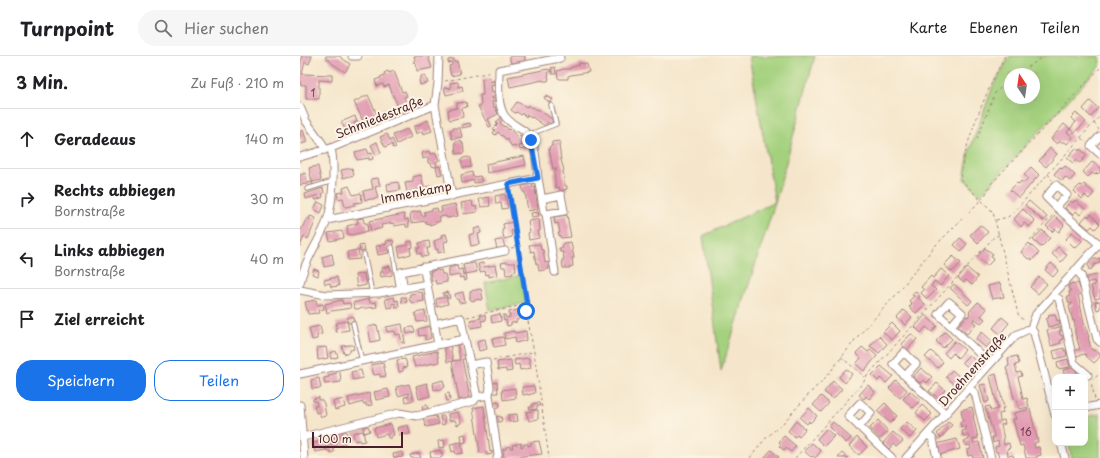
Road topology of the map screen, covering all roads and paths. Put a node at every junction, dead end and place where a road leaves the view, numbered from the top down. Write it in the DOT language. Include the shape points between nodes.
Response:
graph roads {
  1 [pos="352,56"];
  2 [pos="358,56"];
  3 [pos="439,56"];
  4 [pos="560,56"];
  5 [pos="1005,56"];
  6 [pos="1044,56"];
  7 [pos="1027,68"];
  8 [pos="1100,68"];
  9 [pos="499,70"];
  10 [pos="438,83"];
  11 [pos="1004,85"];
  12 [pos="552,105"];
  13 [pos="435,106"];
  14 [pos="300,107"];
  15 [pos="1100,116"];
  16 [pos="1094,123"];
  17 [pos="358,124"];
  18 [pos="1100,133"];
  19 [pos="528,135"];
  20 [pos="362,136"];
  21 [pos="1100,136"];
  22 [pos="977,139"];
  23 [pos="328,149"];
  24 [pos="1100,154"];
  25 [pos="300,157"];
  26 [pos="538,178"];
  27 [pos="333,180"];
  28 [pos="508,184"];
  29 [pos="307,189"];
  30 [pos="452,196"];
  31 [pos="542,199"];
  32 [pos="981,201"];
  33 [pos="1058,208"];
  34 [pos="546,214"];
  35 [pos="327,220"];
  36 [pos="995,220"];
  37 [pos="999,235"];
  38 [pos="1030,240"];
  39 [pos="1099,244"];
  40 [pos="392,248"];
  41 [pos="505,251"];
  42 [pos="364,254"];
  43 [pos="423,267"];
  44 [pos="1076,270"];
  45 [pos="555,272"];
  46 [pos="300,283"];
  47 [pos="427,284"];
  48 [pos="401,289"];
  49 [pos="300,290"];
  50 [pos="372,293"];
  51 [pos="1054,295"];
  52 [pos="527,304"];
  53 [pos="461,318"];
  54 [pos="353,323"];
  55 [pos="434,324"];
  56 [pos="951,326"];
  57 [pos="1031,328"];
  58 [pos="465,339"];
  59 [pos="1100,342"];
  60 [pos="438,344"];
  61 [pos="534,352"];
  62 [pos="840,357"];
  63 [pos="362,361"];
  64 [pos="486,362"];
  65 [pos="990,364"];
  66 [pos="470,365"];
  67 [pos="1100,373"];
  68 [pos="300,374"];
  69 [pos="1087,374"];
  70 [pos="905,376"];
  71 [pos="866,378"];
  72 [pos="969,388"];
  73 [pos="489,395"];
  74 [pos="477,398"];
  75 [pos="300,405"];
  76 [pos="1098,405"];
  77 [pos="1088,407"];
  78 [pos="1054,410"];
  79 [pos="946,414"];
  80 [pos="859,427"];
  81 [pos="928,435"];
  82 [pos="303,437"];
  83 [pos="1062,446"];
  84 [pos="304,458"];
  85 [pos="497,458"];
  86 [pos="550,458"];
  87 [pos="750,458"];
  88 [pos="795,458"];
  89 [pos="892,458"];
  90 [pos="906,458"];
  91 [pos="937,458"];
  92 [pos="991,458"];
  93 [pos="1065,458"];
  1 -- 2 [label="street"];
  3 -- 10 [label="street"];
  4 -- 9 [label="street"];
  5 -- 32 [label="path" via="991,82 970,136 960,179"];
  6 -- 7 [label="path"];
  8 -- 32 [label="path" via="991,184"];
  9 -- 10 [label="path"];
  9 -- 19 [label="street" via="501,107 504,115"];
  10 -- 13 [label="street"];
  11 -- 22 [label="path" via="995,93"];
  12 -- 19 [label="lane" via="556,124"];
  13 -- 20 [label="street, Schmiedestraße"];
  13 -- 30 [label="street"];
  14 -- 23 [label="street" via="306,121"];
  15 -- 16 [label="path"];
  16 -- 18 [label="path"];
  16 -- 36 [label="path" via="1008,218"];
  17 -- 20 [label="lane"];
  19 -- 26 [label="street" via="534,149"];
  20 -- 23 [label="street, Schmiedestraße"];
  21 -- 24 [label="street" via="1091,146"];
  23 -- 25 [label="street, Schmiedestraße"];
  23 -- 27 [label="street" via="334,161"];
  26 -- 28 [label="street, Immenkamp"];
  26 -- 31 [label="street"];
  27 -- 29 [label="lane"];
  27 -- 35 [label="street"];
  28 -- 30 [label="street, Immenkamp"];
  28 -- 52 [label="path"];
  30 -- 35 [label="street, Immenkamp"];
  31 -- 34 [label="street"];
  31 -- 34 [label="street" via="561,195 564,211"];
  32 -- 36 [label="path" via="993,212"];
  32 -- 62 [label="path" via="934,247 895,296"];
  33 -- 38 [label="path"];
  33 -- 39 [label="street"];
  34 -- 45 [label="street"];
  35 -- 46 [label="street" via="302,272"];
  36 -- 37 [label="path"];
  37 -- 57 [label="path" via="1018,314"];
  37 -- 71 [label="path" via="994,236"];
  39 -- 44 [label="street"];
  40 -- 48 [label="lane"];
  41 -- 43 [label="street"];
  42 -- 50 [label="lane"];
  43 -- 47 [label="street"];
  43 -- 48 [label="street" via="400,272"];
  44 -- 51 [label="street"];
  44 -- 59 [label="street" via="1081,275 1097,339"];
  47 -- 48 [label="street"];
  47 -- 55 [label="street"];
  48 -- 50 [label="street"];
  49 -- 50 [label="street" via="326,295"];
  51 -- 57 [label="street" via="1036,314"];
  51 -- 69 [label="street" via="1059,300 1074,362"];
  52 -- 53 [label="path"];
  52 -- 61 [label="path"];
  53 -- 55 [label="street"];
  53 -- 58 [label="street"];
  54 -- 63 [label="lane"];
  55 -- 60 [label="street"];
  56 -- 65 [label="street"];
  57 -- 65 [label="street, Droehnenstraße" via="1016,335"];
  57 -- 78 [label="street"];
  58 -- 60 [label="street"];
  58 -- 66 [label="street"];
  60 -- 63 [label="street"];
  61 -- 64 [label="path"];
  61 -- 86 [label="path"];
  62 -- 71 [label="path"];
  62 -- 87 [label="path" via="827,376 765,439"];
  63 -- 68 [label="street"];
  64 -- 66 [label="street"];
  64 -- 73 [label="street"];
  65 -- 72 [label="street, Droehnenstraße"];
  66 -- 74 [label="street"];
  67 -- 76 [label="path" via="1091,382"];
  70 -- 79 [label="street"];
  71 -- 88 [label="path"];
  72 -- 79 [label="street, Droehnenstraße"];
  72 -- 92 [label="street" via="975,393"];
  73 -- 74 [label="street"];
  73 -- 85 [label="street"];
  74 -- 82 [label="street" via="474,401 417,416 399,413"];
  75 -- 82 [label="street"];
  76 -- 77 [label="street"];
  79 -- 81 [label="street, Droehnenstraße"];
  80 -- 89 [label="street"];
  81 -- 90 [label="street, Droehnenstraße"];
  81 -- 91 [label="street" via="933,440"];
  82 -- 84 [label="street"];
  83 -- 93 [label="street"];
}
